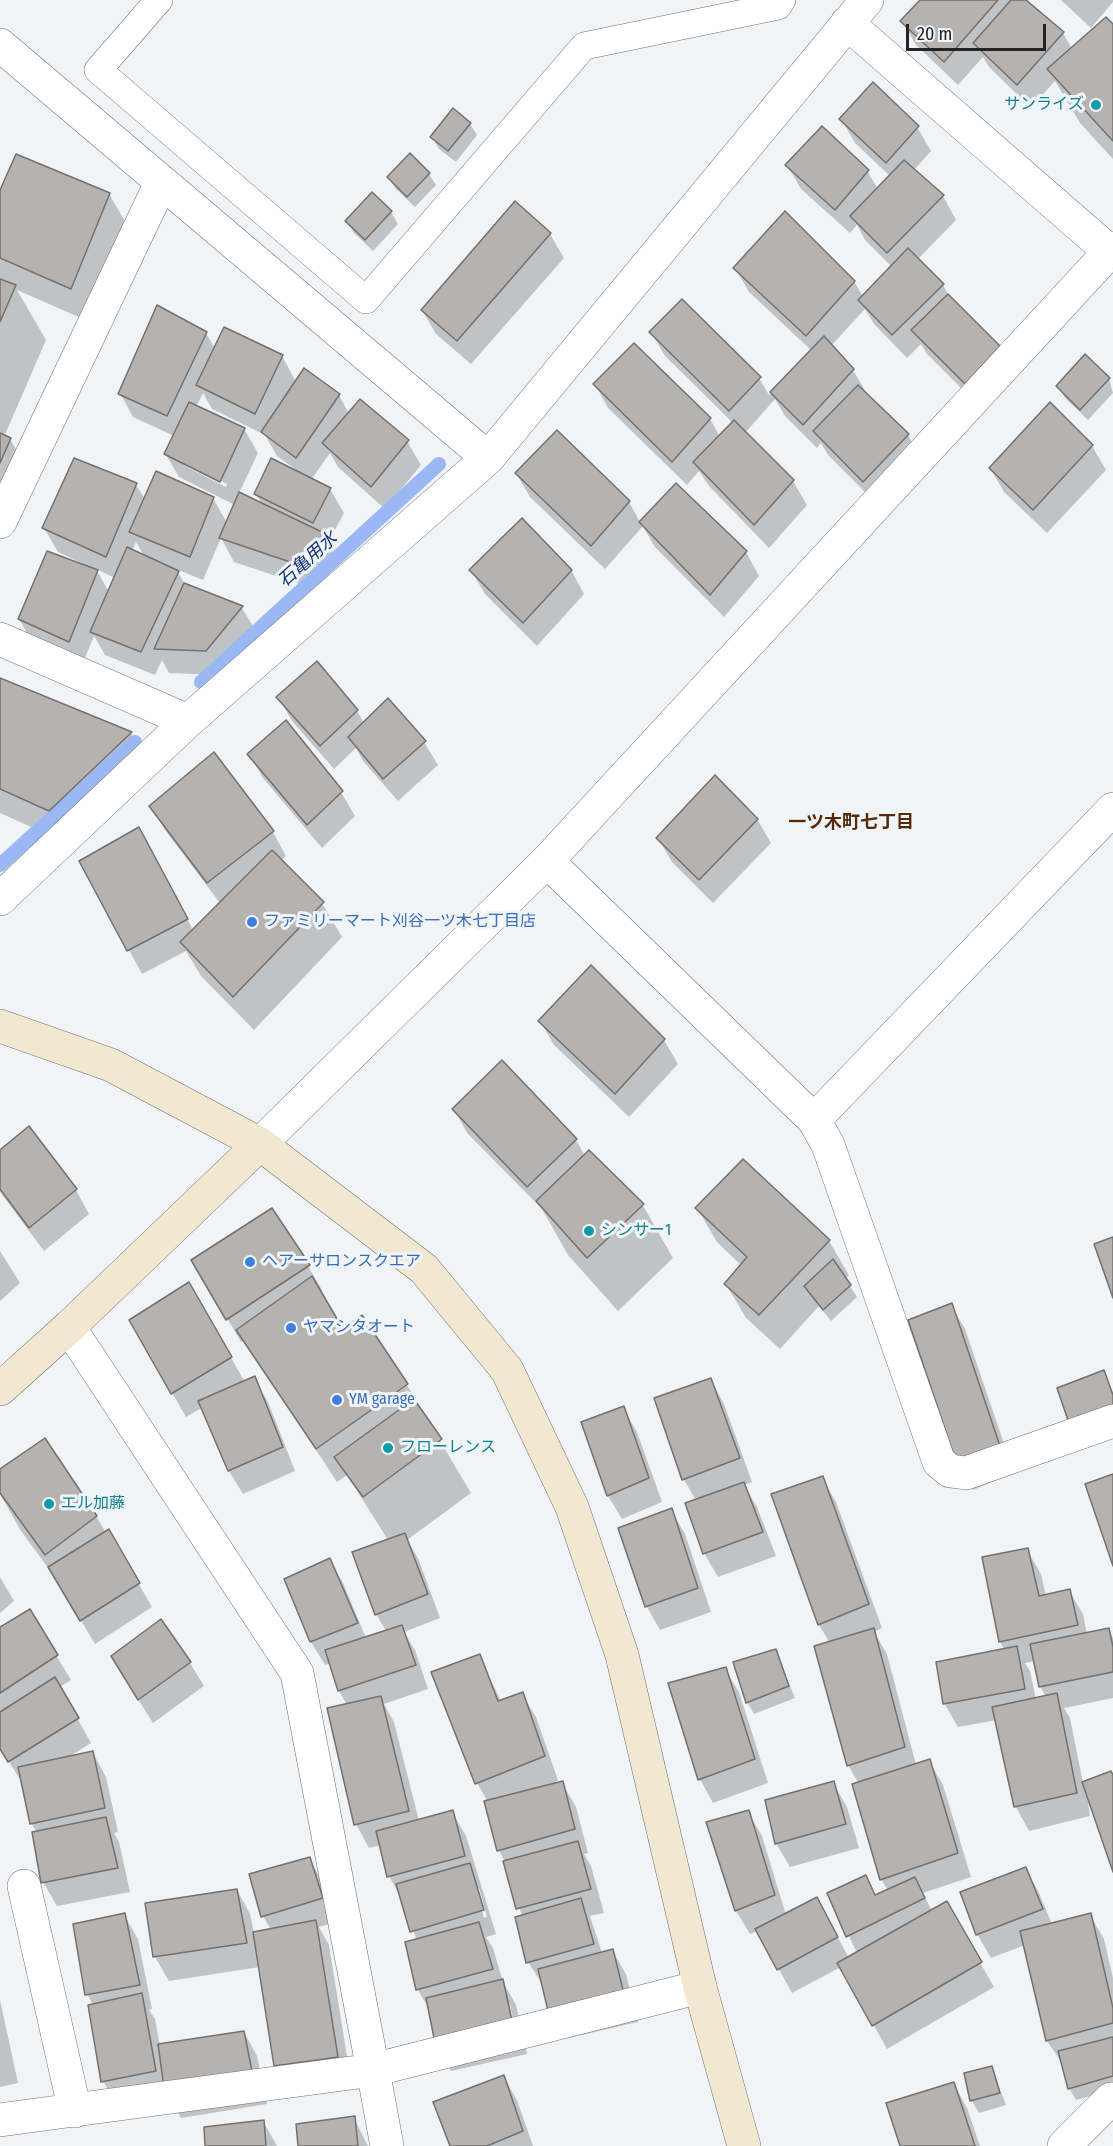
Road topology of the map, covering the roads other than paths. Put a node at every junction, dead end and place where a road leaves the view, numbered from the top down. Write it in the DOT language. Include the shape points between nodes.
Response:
graph roads {
  1 [pos="159,0"];
  2 [pos="782,0"];
  3 [pos="857,11"];
  4 [pos="0,45"];
  5 [pos="161,183"];
  6 [pos="1112,250"];
  7 [pos="489,458"];
  8 [pos="0,522"];
  9 [pos="0,639"];
  10 [pos="188,721"];
  11 [pos="1113,809"];
  12 [pos="547,861"];
  13 [pos="0,899"];
  14 [pos="0,1026"];
  15 [pos="814,1120"];
  16 [pos="260,1144"];
  17 [pos="69,1327"];
  18 [pos="0,1389"];
  19 [pos="1113,1421"];
  20 [pos="24,1886"];
  21 [pos="700,1987"];
  22 [pos="373,2070"];
  23 [pos="1112,2099"];
  24 [pos="75,2111"];
  25 [pos="0,2120"];
  26 [pos="387,2146"];
  27 [pos="744,2146"];
  28 [pos="1064,2146"];
  1 -- 2 [label="lane" via="98,70 366,300 584,46 778,6"];
  3 -- 6 [label="street"];
  3 -- 7 [label="street"];
  4 -- 5 [label="street"];
  5 -- 7 [label="street"];
  5 -- 8 [label="street"];
  6 -- 12 [label="street"];
  7 -- 10 [label="street"];
  9 -- 10 [label="street"];
  10 -- 13 [label="street"];
  11 -- 15 [label="street"];
  12 -- 15 [label="street"];
  12 -- 16 [label="street"];
  14 -- 16 [label="street" via="111,1065"];
  15 -- 19 [label="street" via="828,1145 939,1462 950,1471 966,1473"];
  16 -- 17 [label="street"];
  16 -- 21 [label="street" via="424,1269 507,1371 572,1507 622,1655"];
  17 -- 18 [label="street"];
  17 -- 22 [label="street" via="297,1673"];
  20 -- 24 [label="street"];
  21 -- 22 [label="street"];
  21 -- 27 [label="street"];
  22 -- 24 [label="street"];
  22 -- 26 [label="street"];
  23 -- 28 [label="street"];
  24 -- 25 [label="street"];
}
